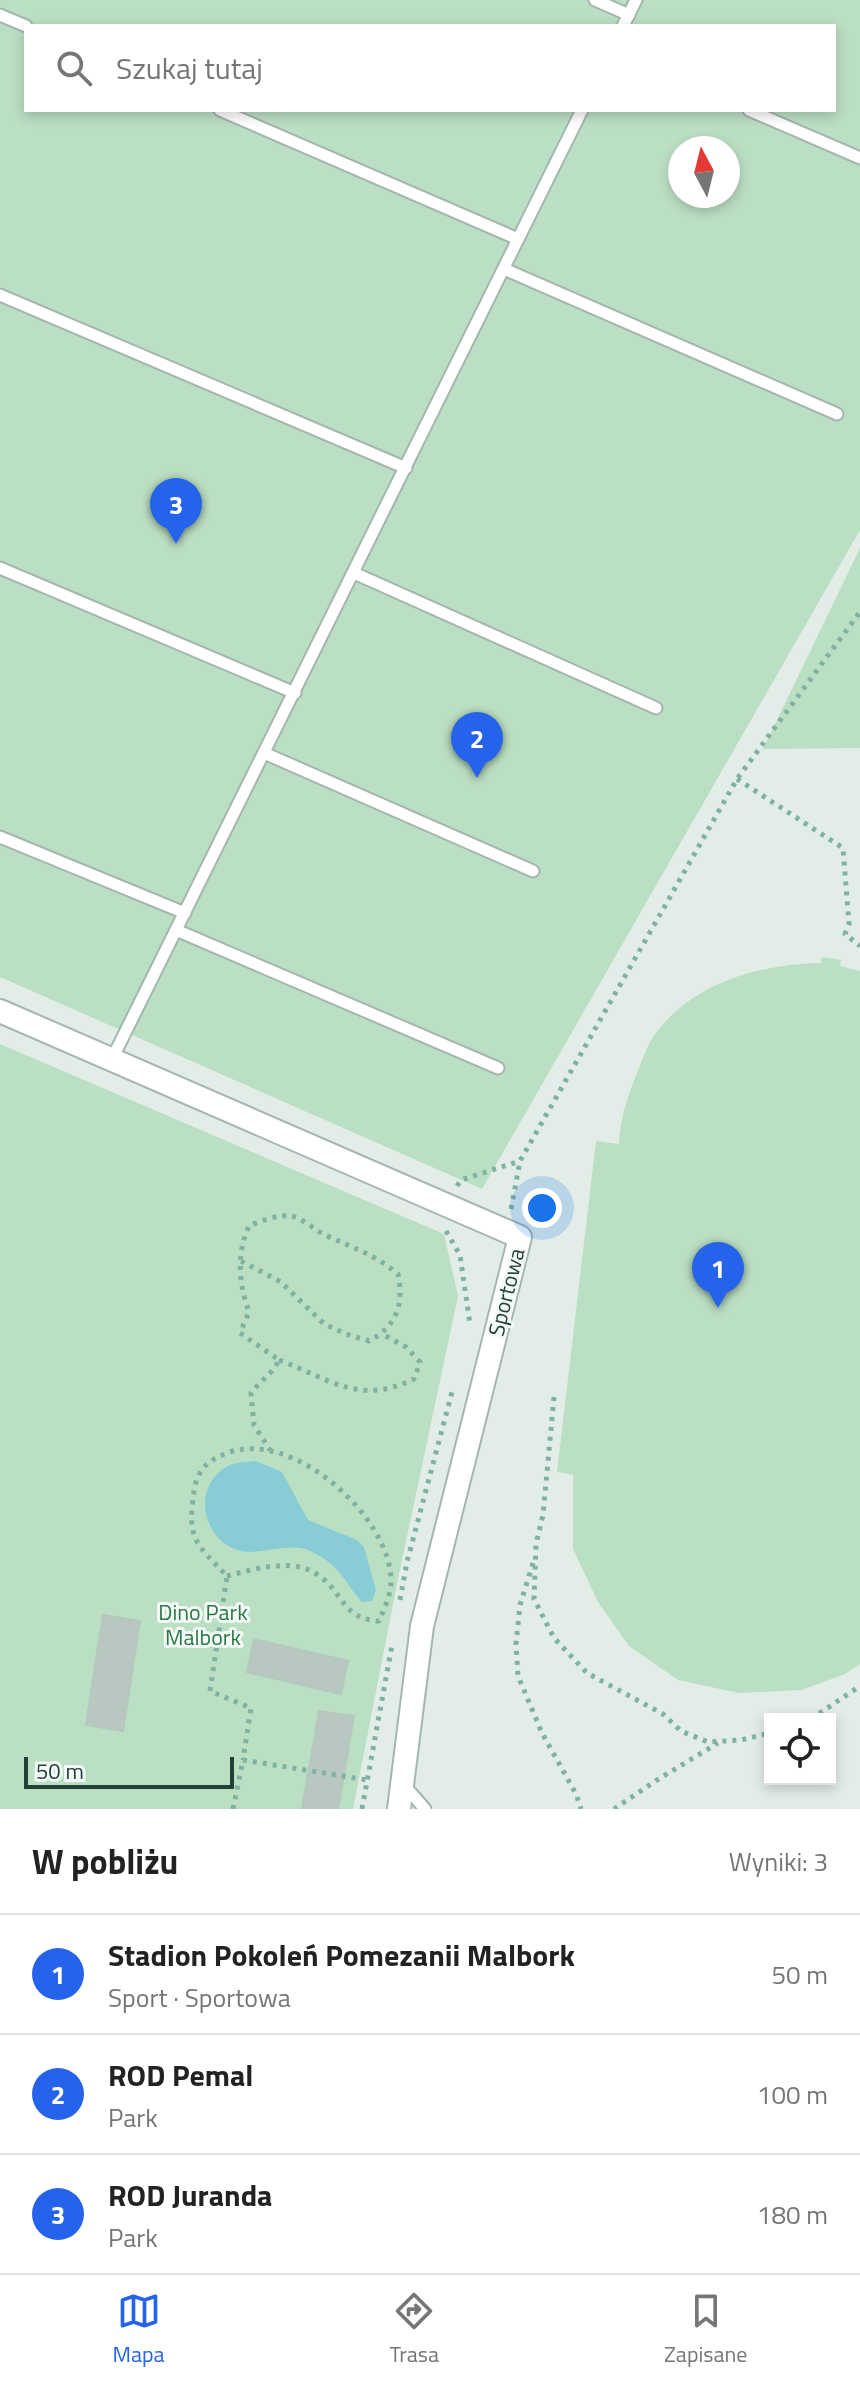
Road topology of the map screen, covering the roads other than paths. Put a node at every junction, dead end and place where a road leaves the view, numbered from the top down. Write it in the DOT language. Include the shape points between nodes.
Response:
graph roads {
  1 [pos="595,0"];
  2 [pos="636,0"];
  3 [pos="0,15"];
  4 [pos="626,20"];
  5 [pos="24,25"];
  6 [pos="225,112"];
  7 [pos="581,112"];
  8 [pos="754,112"];
  9 [pos="860,158"];
  10 [pos="518,239"];
  11 [pos="504,269"];
  12 [pos="0,295"];
  13 [pos="837,414"];
  14 [pos="406,468"];
  15 [pos="0,568"];
  16 [pos="354,573"];
  17 [pos="295,693"];
  18 [pos="656,708"];
  19 [pos="264,753"];
  20 [pos="0,837"];
  21 [pos="533,871"];
  22 [pos="185,913"];
  23 [pos="176,930"];
  24 [pos="0,1011"];
  25 [pos="112,1059"];
  26 [pos="498,1068"];
  27 [pos="403,1784"];
  28 [pos="399,1809"];
  29 [pos="425,1809"];
  1 -- 4 [label="lane"];
  2 -- 4 [label="lane"];
  3 -- 5 [label="lane"];
  6 -- 10 [label="lane"];
  7 -- 10 [label="lane"];
  8 -- 9 [label="lane"];
  10 -- 11 [label="lane"];
  11 -- 13 [label="lane"];
  11 -- 14 [label="lane"];
  12 -- 14 [label="lane"];
  14 -- 16 [label="lane"];
  15 -- 17 [label="lane"];
  16 -- 17 [label="lane"];
  16 -- 18 [label="lane"];
  17 -- 19 [label="lane"];
  19 -- 21 [label="lane"];
  19 -- 22 [label="lane"];
  20 -- 22 [label="lane"];
  22 -- 23 [label="lane"];
  23 -- 25 [label="lane"];
  23 -- 26 [label="lane"];
  24 -- 25 [label="street, Sportowa"];
  25 -- 27 [label="street, Sportowa" via="520,1237 422,1626"];
  27 -- 28 [label="street, Sportowa"];
  27 -- 29 [label="lane"];
}
